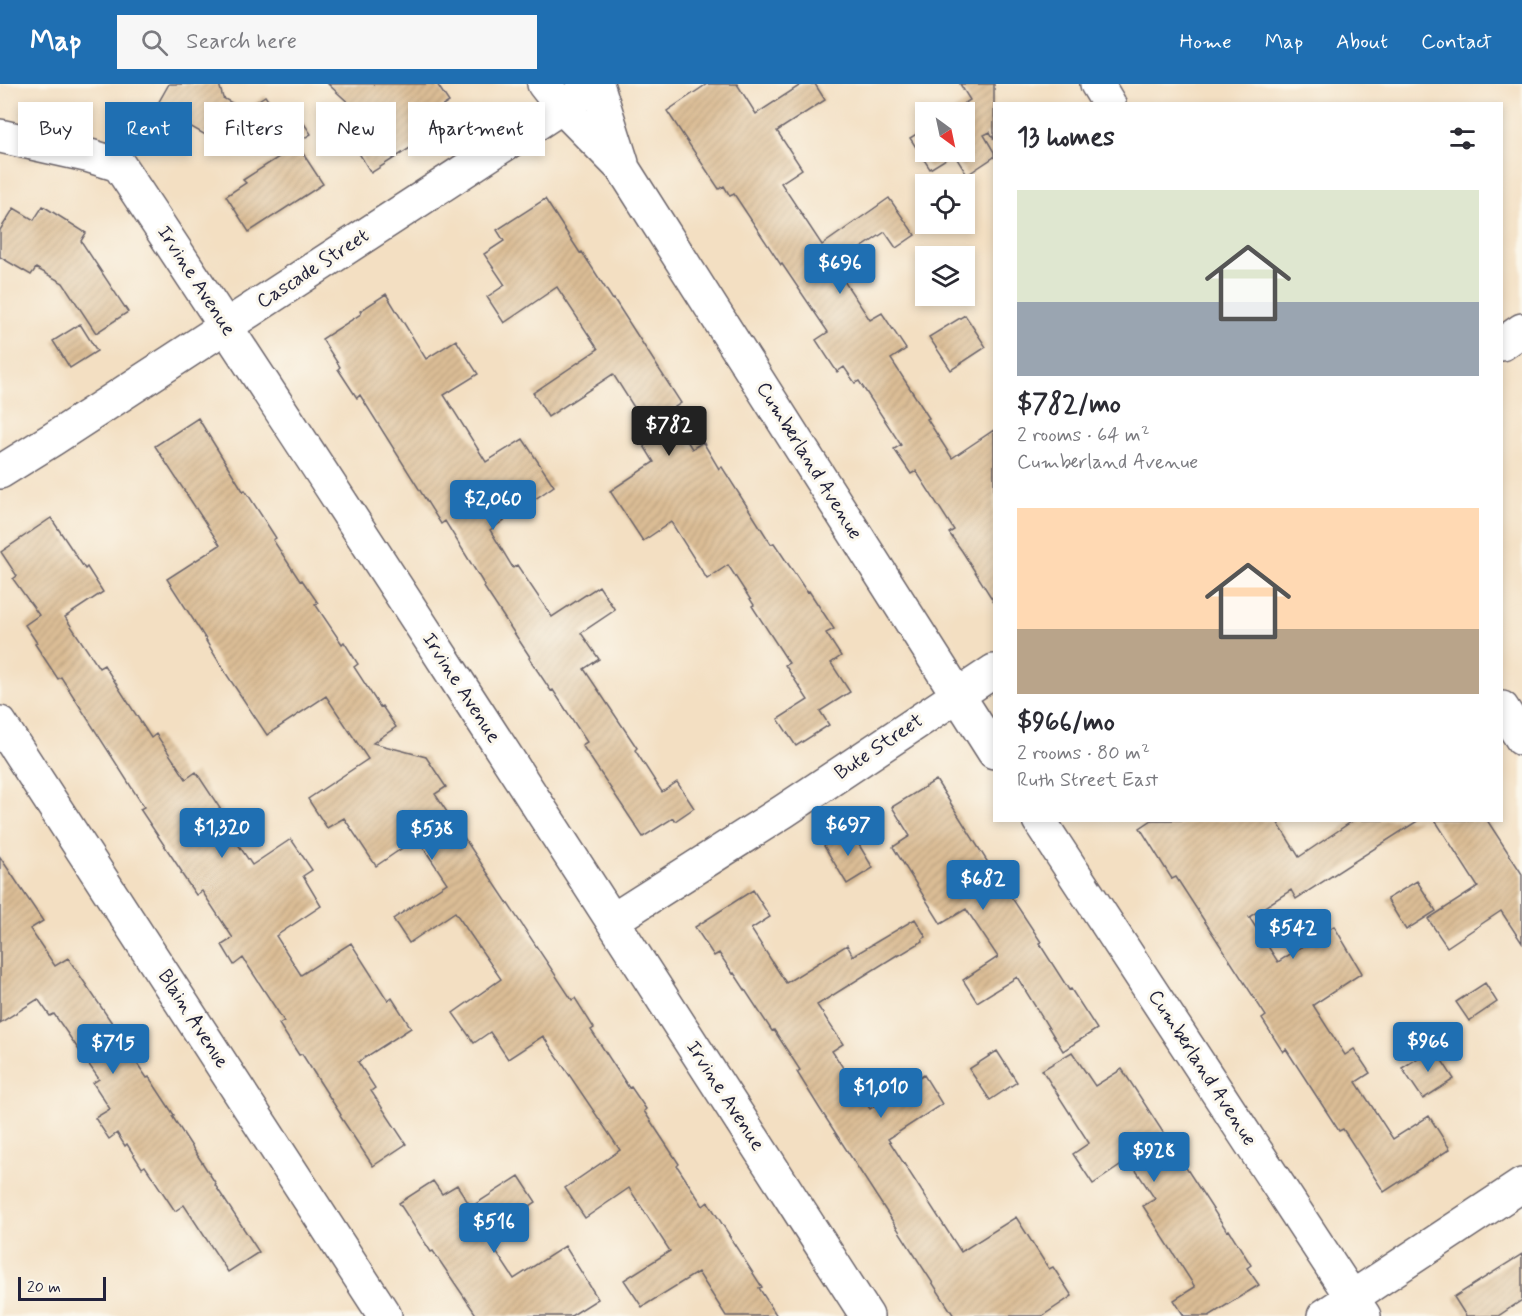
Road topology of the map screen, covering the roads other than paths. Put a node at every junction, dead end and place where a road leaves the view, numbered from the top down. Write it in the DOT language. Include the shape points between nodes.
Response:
graph roads {
  1 [pos="596,84"];
  2 [pos="1097,84"];
  3 [pos="553,96"];
  4 [pos="1109,102"];
  5 [pos="0,136"];
  6 [pos="624,170"];
  7 [pos="226,327"];
  8 [pos="1522,330"];
  9 [pos="1503,343"];
  10 [pos="0,472"];
  11 [pos="993,672"];
  12 [pos="957,695"];
  13 [pos="1503,710"];
  14 [pos="0,723"];
  15 [pos="1522,739"];
  16 [pos="993,750"];
  17 [pos="1041,822"];
  18 [pos="613,920"];
  19 [pos="1522,1185"];
  20 [pos="1358,1307"];
  21 [pos="385,1316"];
  22 [pos="867,1316"];
  23 [pos="1324,1316"];
  1 -- 3 [label="street, Cascade Street"];
  1 -- 6 [label="street, Cumberland Avenue"];
  2 -- 4 [label="street"];
  3 -- 6 [label="street, Cumberland Avenue"];
  3 -- 7 [label="street, Cascade Street"];
  5 -- 7 [label="street, Irvine Avenue" via="119,165"];
  6 -- 12 [label="street, Cumberland Avenue"];
  7 -- 10 [label="street, Cascade Street"];
  7 -- 18 [label="street, Irvine Avenue"];
  8 -- 9 [label="street"];
  11 -- 12 [label="street, Bute Street"];
  12 -- 16 [label="street, Cumberland Avenue"];
  12 -- 18 [label="street, Bute Street"];
  13 -- 15 [label="street"];
  14 -- 21 [label="street, Blain Avenue"];
  17 -- 20 [label="street, Cumberland Avenue"];
  18 -- 22 [label="street, Irvine Avenue"];
  19 -- 20 [label="street"];
  20 -- 23 [label="street"];
}
